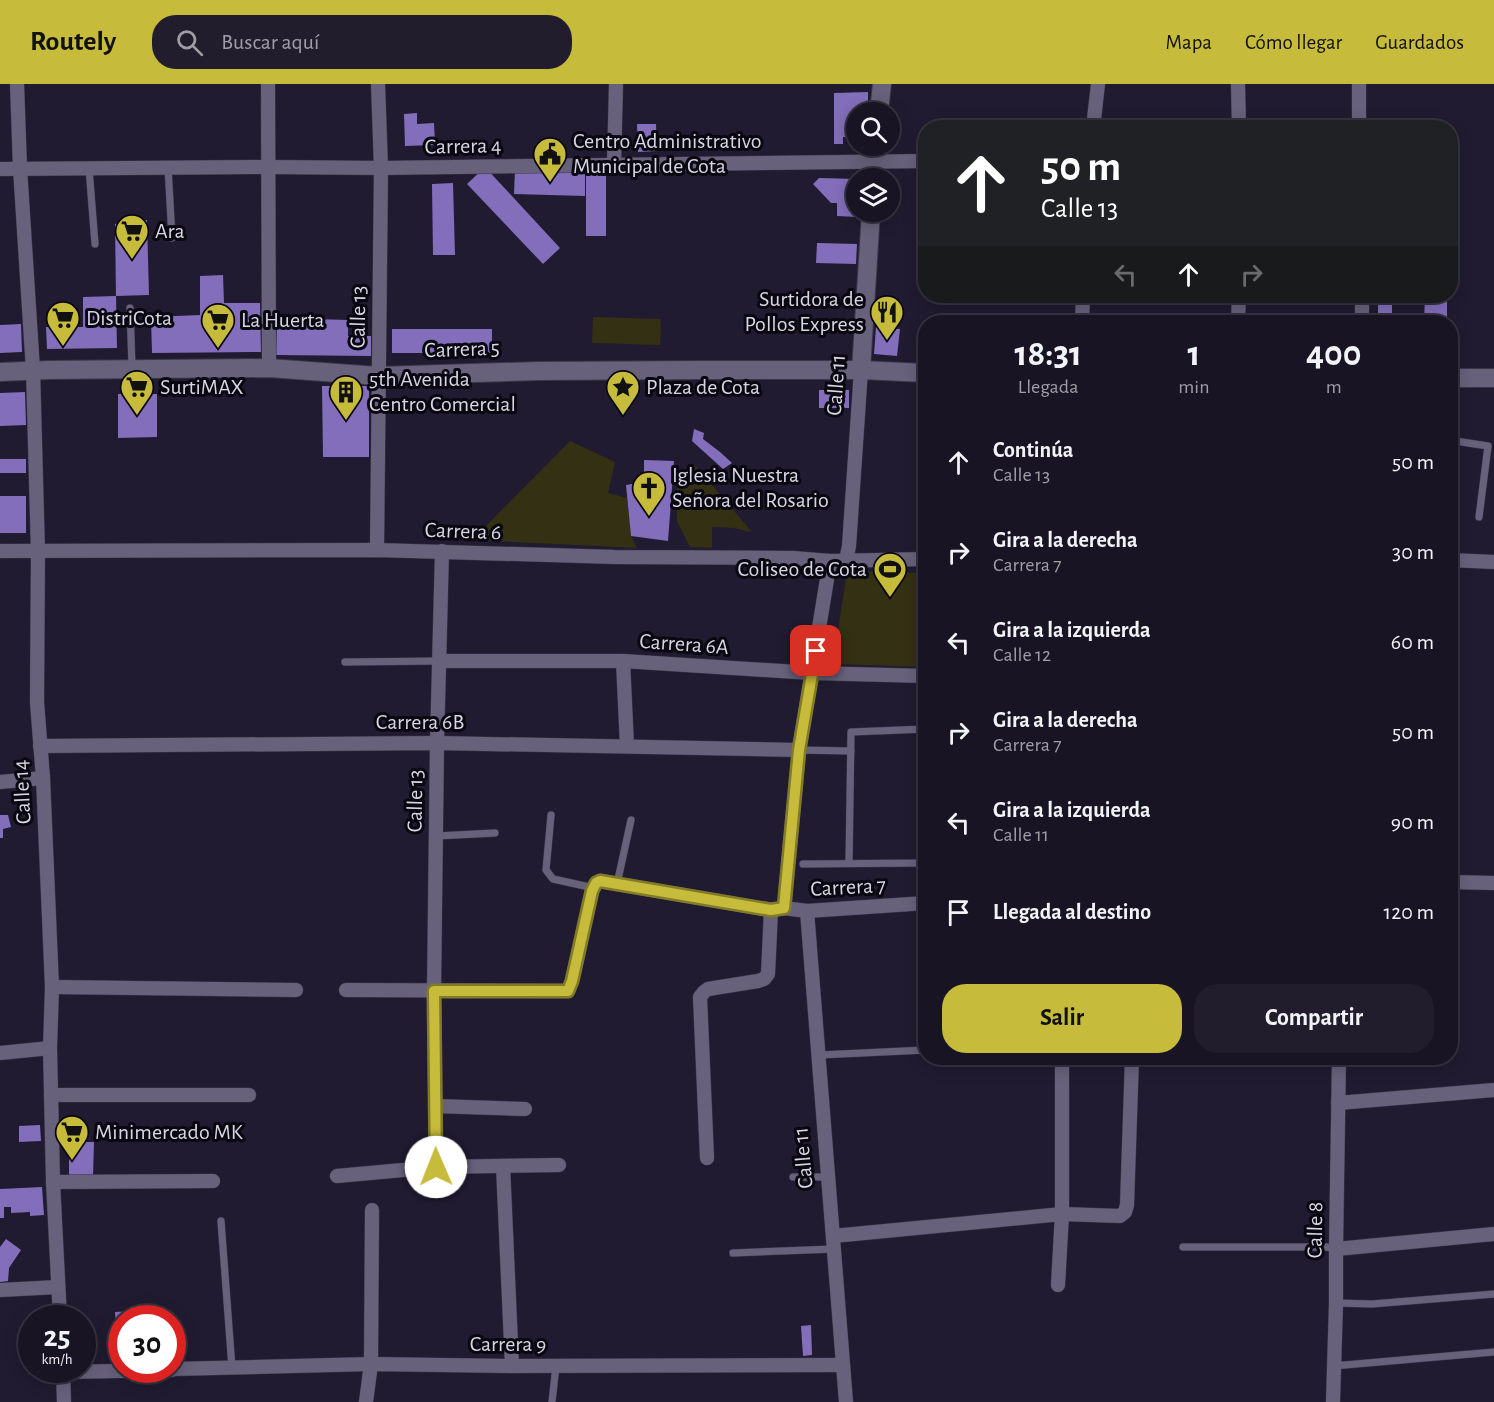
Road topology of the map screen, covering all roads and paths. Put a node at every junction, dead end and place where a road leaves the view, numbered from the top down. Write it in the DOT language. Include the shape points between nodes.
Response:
graph roads {
  1 [pos="17,84"];
  2 [pos="268,84"];
  3 [pos="378,84"];
  4 [pos="616,84"];
  5 [pos="882,84"];
  6 [pos="1098,84"];
  7 [pos="1238,84"];
  8 [pos="1359,84"];
  9 [pos="880,102"];
  10 [pos="1095,120"];
  11 [pos="1239,120"];
  12 [pos="1359,120"];
  13 [pos="918,161"];
  14 [pos="874,162"];
  15 [pos="614,165"];
  16 [pos="268,167"];
  17 [pos="21,168"];
  18 [pos="89,168"];
  19 [pos="168,168"];
  20 [pos="381,168"];
  21 [pos="0,169"];
  22 [pos="870,222"];
  23 [pos="172,238"];
  24 [pos="95,244"];
  25 [pos="130,308"];
  26 [pos="268,368"];
  27 [pos="33,370"];
  28 [pos="132,370"];
  29 [pos="861,370"];
  30 [pos="0,372"];
  31 [pos="918,373"];
  32 [pos="378,376"];
  33 [pos="1458,378"];
  34 [pos="1494,378"];
  35 [pos="1458,441"];
  36 [pos="1479,517"];
  37 [pos="377,550"];
  38 [pos="0,551"];
  39 [pos="442,551"];
  40 [pos="38,552"];
  41 [pos="918,559"];
  42 [pos="1458,560"];
  43 [pos="830,561"];
  44 [pos="846,561"];
  45 [pos="1494,562"];
  46 [pos="440,661"];
  47 [pos="623,661"];
  48 [pos="345,662"];
  49 [pos="812,673"];
  50 [pos="918,676"];
  51 [pos="918,729"];
  52 [pos="437,743"];
  53 [pos="40,746"];
  54 [pos="627,746"];
  55 [pos="799,750"];
  56 [pos="851,751"];
  57 [pos="43,778"];
  58 [pos="0,782"];
  59 [pos="551,815"];
  60 [pos="630,820"];
  61 [pos="495,833"];
  62 [pos="436,836"];
  63 [pos="849,863"];
  64 [pos="918,863"];
  65 [pos="803,864"];
  66 [pos="1494,874"];
  67 [pos="1458,882"];
  68 [pos="1494,883"];
  69 [pos="617,884"];
  70 [pos="595,885"];
  71 [pos="918,904"];
  72 [pos="777,909"];
  73 [pos="807,911"];
  74 [pos="52,987"];
  75 [pos="296,990"];
  76 [pos="346,990"];
  77 [pos="434,991"];
  78 [pos="50,1048"];
  79 [pos="918,1050"];
  80 [pos="0,1053"];
  81 [pos="819,1055"];
  82 [pos="1062,1065"];
  83 [pos="1132,1065"];
  84 [pos="1339,1065"];
  85 [pos="1494,1090"];
  86 [pos="51,1095"];
  87 [pos="249,1095"];
  88 [pos="1338,1102"];
  89 [pos="1494,1104"];
  90 [pos="435,1106"];
  91 [pos="525,1108"];
  92 [pos="707,1158"];
  93 [pos="559,1165"];
  94 [pos="503,1166"];
  95 [pos="436,1167"];
  96 [pos="337,1176"];
  97 [pos="828,1177"];
  98 [pos="794,1178"];
  99 [pos="213,1181"];
  100 [pos="53,1182"];
  101 [pos="372,1210"];
  102 [pos="1062,1214"];
  103 [pos="221,1221"];
  104 [pos="1494,1234"];
  105 [pos="834,1242"];
  106 [pos="1183,1247"];
  107 [pos="1336,1249"];
  108 [pos="733,1253"];
  109 [pos="1058,1285"];
  110 [pos="58,1287"];
  111 [pos="0,1290"];
  112 [pos="1494,1294"];
  113 [pos="1336,1303"];
  114 [pos="59,1305"];
  115 [pos="1494,1352"];
  116 [pos="371,1364"];
  117 [pos="843,1365"];
  118 [pos="512,1366"];
  119 [pos="556,1366"];
  120 [pos="1333,1366"];
  121 [pos="232,1368"];
  122 [pos="186,1370"];
  123 [pos="63,1383"];
  124 [pos="57,1402"];
  125 [pos="64,1402"];
  126 [pos="366,1402"];
  127 [pos="552,1402"];
  128 [pos="846,1402"];
  129 [pos="1333,1402"];
  1 -- 17 [label="street, Calle 14"];
  2 -- 16 [label="street"];
  3 -- 20 [label="street, Calle 13"];
  4 -- 15 [label="street"];
  5 -- 9 [label="main road"];
  6 -- 10 [label="street"];
  7 -- 11 [label="street"];
  8 -- 12 [label="street"];
  13 -- 14 [label="street, Carrera 4"];
  14 -- 15 [label="street, Carrera 4"];
  15 -- 20 [label="street, Carrera 4"];
  16 -- 19 [label="street, Carrera 4"];
  16 -- 20 [label="street, Carrera 4"];
  16 -- 26 [label="street"];
  17 -- 18 [label="street, Carrera 4"];
  17 -- 21 [label="street, Carrera 4"];
  17 -- 27 [label="street, Calle 14"];
  18 -- 19 [label="street, Carrera 4"];
  18 -- 24 [label="lane"];
  19 -- 23 [label="lane"];
  20 -- 32 [label="street, Calle 13"];
  22 -- 29 [label="main road, Calle 11"];
  25 -- 28 [label="lane"];
  26 -- 28 [label="main road, Carrera 5"];
  26 -- 32 [label="main road, Carrera 5"];
  27 -- 28 [label="main road, Carrera 5"];
  27 -- 30 [label="main road, Carrera 5"];
  27 -- 40 [label="street, Calle 14"];
  29 -- 31 [label="main road, Carrera 5"];
  29 -- 32 [label="main road, Carrera 5" via="538,371"];
  29 -- 44 [label="street, Calle 11"];
  32 -- 37 [label="street, Calle 13"];
  33 -- 34 [label="main road"];
  35 -- 36 [label="lane" via="1488,446"];
  37 -- 39 [label="street, Carrera 6"];
  37 -- 40 [label="street, Carrera 6"];
  38 -- 40 [label="street, Carrera 6"];
  39 -- 43 [label="street, Carrera 6"];
  39 -- 46 [label="street, Calle 13"];
  40 -- 53 [label="street, Calle 14"];
  41 -- 44 [label="street, Carrera 6"];
  42 -- 45 [label="street"];
  43 -- 44 [label="street, Carrera 6"];
  43 -- 49 [label="street"];
  46 -- 47 [label="street, Carrera 6A"];
  46 -- 48 [label="lane"];
  46 -- 52 [label="street, Calle 13"];
  47 -- 49 [label="street, Carrera 6A"];
  47 -- 54 [label="street"];
  49 -- 50 [label="street, Carrera 6A"];
  49 -- 55 [label="street"];
  51 -- 56 [label="lane" via="850,732"];
  52 -- 53 [label="street, Carrera 6B"];
  52 -- 54 [label="street, Carrera 6B"];
  52 -- 62 [label="street, Calle 13"];
  53 -- 57 [label="street, Calle 14"];
  54 -- 55 [label="street, Carrera 6B"];
  55 -- 56 [label="lane"];
  55 -- 72 [label="street"];
  56 -- 63 [label="lane"];
  57 -- 58 [label="street"];
  57 -- 74 [label="street, Calle 14"];
  59 -- 70 [label="lane" via="546,870 552,879"];
  60 -- 69 [label="lane"];
  61 -- 62 [label="lane"];
  62 -- 77 [label="street, Calle 13"];
  63 -- 64 [label="lane"];
  63 -- 65 [label="lane"];
  66 -- 68 [label="street"];
  67 -- 68 [label="street"];
  69 -- 70 [label="street, Carrera 7" via="600,881"];
  69 -- 72 [label="street, Carrera 7"];
  70 -- 77 [label="street" via="568,991"];
  71 -- 73 [label="street, Carrera 7"];
  72 -- 73 [label="street, Carrera 7"];
  72 -- 92 [label="street" via="768,974 764,979 708,989 700,997"];
  73 -- 81 [label="street, Calle 11"];
  74 -- 75 [label="street"];
  74 -- 78 [label="street, Calle 14"];
  76 -- 77 [label="street"];
  77 -- 90 [label="street, Calle 13"];
  78 -- 80 [label="street"];
  78 -- 86 [label="street, Calle 14"];
  79 -- 81 [label="lane"];
  81 -- 97 [label="street, Calle 11"];
  82 -- 102 [label="street"];
  83 -- 102 [label="street" via="1125,1212 1120,1216"];
  84 -- 88 [label="street, Calle 8"];
  85 -- 88 [label="street"];
  85 -- 89 [label="street"];
  86 -- 87 [label="street"];
  86 -- 100 [label="street, Calle 14"];
  88 -- 107 [label="street, Calle 8"];
  90 -- 91 [label="street"];
  90 -- 95 [label="street, Calle 13"];
  93 -- 94 [label="street"];
  94 -- 95 [label="street"];
  94 -- 118 [label="street"];
  95 -- 96 [label="street"];
  97 -- 98 [label="lane"];
  97 -- 105 [label="street, Calle 11"];
  99 -- 100 [label="street"];
  100 -- 110 [label="street, Calle 14"];
  101 -- 116 [label="street"];
  102 -- 105 [label="street"];
  102 -- 109 [label="street"];
  103 -- 121 [label="lane"];
  104 -- 107 [label="street"];
  105 -- 108 [label="lane"];
  105 -- 117 [label="street, Calle 11"];
  106 -- 107 [label="lane"];
  107 -- 113 [label="street, Calle 8"];
  110 -- 111 [label="street"];
  110 -- 114 [label="street, Calle 14"];
  112 -- 113 [label="lane" via="1372,1304"];
  113 -- 120 [label="street, Calle 8"];
  115 -- 120 [label="lane"];
  116 -- 118 [label="street, Carrera 9"];
  116 -- 121 [label="street, Carrera 9"];
  116 -- 126 [label="street"];
  117 -- 119 [label="street, Carrera 9"];
  117 -- 128 [label="street, Calle 11"];
  118 -- 119 [label="street, Carrera 9"];
  119 -- 127 [label="lane"];
  120 -- 129 [label="street, Calle 8"];
  121 -- 122 [label="street, Carrera 9"];
  123 -- 125 [label="street"];
  124 -- 125 [label="street"];
}
